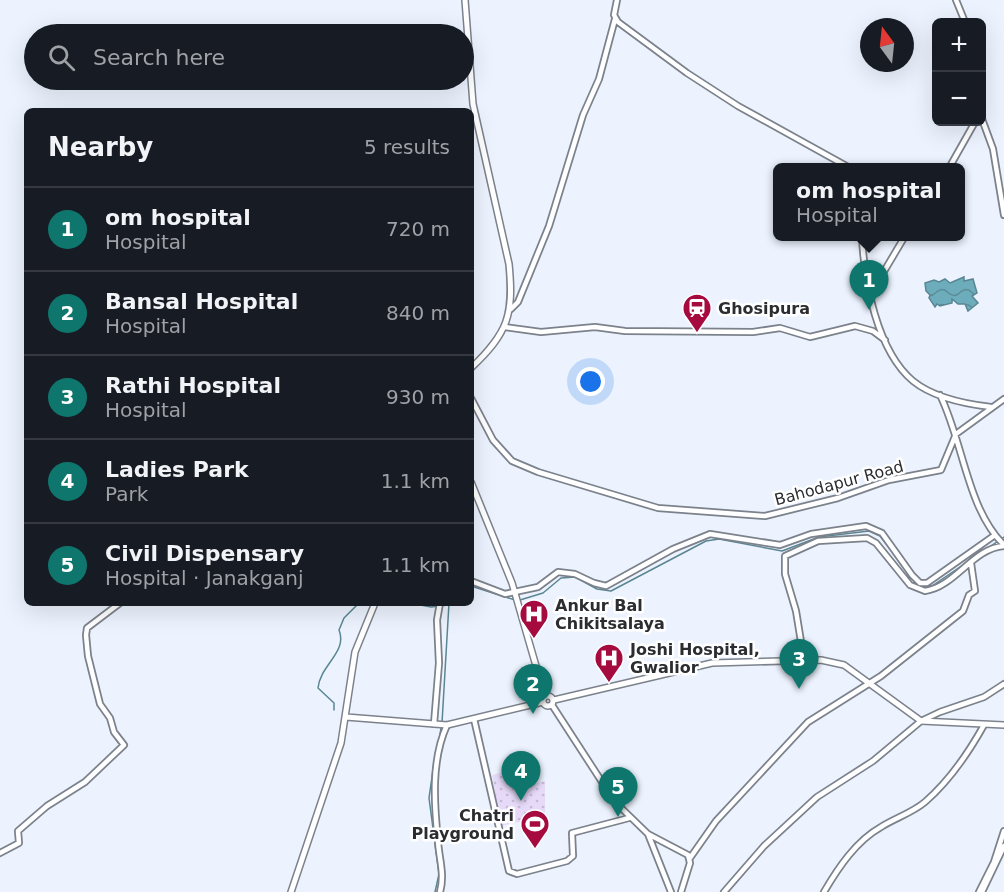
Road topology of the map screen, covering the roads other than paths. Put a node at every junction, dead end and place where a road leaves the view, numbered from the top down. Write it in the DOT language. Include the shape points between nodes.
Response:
graph roads {
  1 [pos="465,0"];
  2 [pos="616,0"];
  3 [pos="958,0"];
  4 [pos="965,18"];
  5 [pos="615,19"];
  6 [pos="467,24"];
  7 [pos="472,90"];
  8 [pos="474,108"];
  9 [pos="474,108"];
  10 [pos="973,126"];
  11 [pos="984,126"];
  12 [pos="841,163"];
  13 [pos="951,163"];
  14 [pos="1004,215"];
  15 [pos="862,241"];
  16 [pos="903,241"];
  17 [pos="870,295"];
  18 [pos="511,309"];
  19 [pos="505,327"];
  20 [pos="885,340"];
  21 [pos="474,365"];
  22 [pos="940,395"];
  23 [pos="1003,398"];
  24 [pos="474,404"];
  25 [pos="991,407"];
  26 [pos="956,434"];
  27 [pos="474,490"];
  28 [pos="996,535"];
  29 [pos="1003,545"];
  30 [pos="786,549"];
  31 [pos="971,563"];
  32 [pos="474,582"];
  33 [pos="515,593"];
  34 [pos="116,606"];
  35 [pos="374,606"];
  36 [pos="440,606"];
  37 [pos="804,660"];
  38 [pos="870,684"];
  39 [pos="1004,684"];
  40 [pos="544,700"];
  41 [pos="553,703"];
  42 [pos="346,717"];
  43 [pos="474,719"];
  44 [pos="921,722"];
  45 [pos="440,724"];
  46 [pos="984,725"];
  47 [pos="1004,725"];
  48 [pos="629,818"];
  49 [pos="1004,831"];
  50 [pos="648,834"];
  51 [pos="1004,846"];
  52 [pos="0,853"];
  53 [pos="690,858"];
  54 [pos="291,892"];
  55 [pos="440,892"];
  56 [pos="671,892"];
  57 [pos="681,892"];
  58 [pos="724,892"];
  59 [pos="824,892"];
  60 [pos="980,892"];
  1 -- 6 [label="main road"];
  2 -- 5 [label="street"];
  3 -- 4 [label="street"];
  5 -- 12 [label="street" via="738,106"];
  5 -- 18 [label="street" via="549,226 518,302"];
  7 -- 8 [label="main road"];
  9 -- 18 [label="main road" via="509,264"];
  10 -- 13 [label="street"];
  11 -- 14 [label="street" via="993,149"];
  15 -- 17 [label="street"];
  16 -- 17 [label="street"];
  17 -- 20 [label="street"];
  18 -- 19 [label="main road"];
  19 -- 20 [label="street" via="536,332 602,327 672,332 780,328 810,336 855,326"];
  19 -- 21 [label="main road"];
  20 -- 22 [label="street" via="911,379"];
  22 -- 25 [label="street"];
  22 -- 26 [label="street"];
  23 -- 25 [label="street"];
  24 -- 26 [label="street, Bahodapur Road" via="493,440 512,461 538,472 658,508 749,516 789,511 889,480 939,471 945,466"];
  25 -- 26 [label="street"];
  26 -- 28 [label="street" via="974,493"];
  27 -- 33 [label="main road"];
  28 -- 29 [label="street"];
  28 -- 30 [label="street" via="930,582 923,583 912,575 885,536 871,526 824,531"];
  29 -- 31 [label="street"];
  30 -- 31 [label="street" via="824,540 871,539 910,585 921,591 938,588"];
  30 -- 33 [label="street" via="710,534 673,549 609,585 558,572 538,587"];
  30 -- 37 [label="street" via="785,574"];
  31 -- 38 [label="street" via="976,589 963,611"];
  32 -- 33 [label="street" via="501,593"];
  33 -- 40 [label="main road"];
  34 -- 52 [label="street" via="87,628 86,635 100,704 124,745 84,782 18,831 20,843"];
  35 -- 42 [label="main road" via="355,652"];
  36 -- 45 [label="street"];
  37 -- 38 [label="main road" via="840,663"];
  37 -- 41 [label="main road" via="712,663"];
  38 -- 44 [label="main road"];
  38 -- 53 [label="street" via="812,719 789,740 716,821"];
  39 -- 44 [label="street" via="984,697"];
  40 -- 41 [label="main road" via="551,696"];
  40 -- 43 [label="main road"];
  41 -- 48 [label="street"];
  42 -- 45 [label="main road"];
  42 -- 54 [label="main road" via="341,743"];
  43 -- 45 [label="main road"];
  43 -- 48 [label="street" via="507,868 512,873 570,860 572,833"];
  44 -- 46 [label="main road"];
  44 -- 58 [label="street" via="873,761 813,799"];
  45 -- 55 [label="street" via="434,785 443,871"];
  46 -- 47 [label="main road"];
  46 -- 59 [label="street" via="932,795 878,828 860,844"];
  48 -- 50 [label="street"];
  49 -- 60 [label="street"];
  50 -- 53 [label="street"];
  50 -- 56 [label="street"];
  51 -- 60 [label="street"];
  53 -- 57 [label="street"];
}
